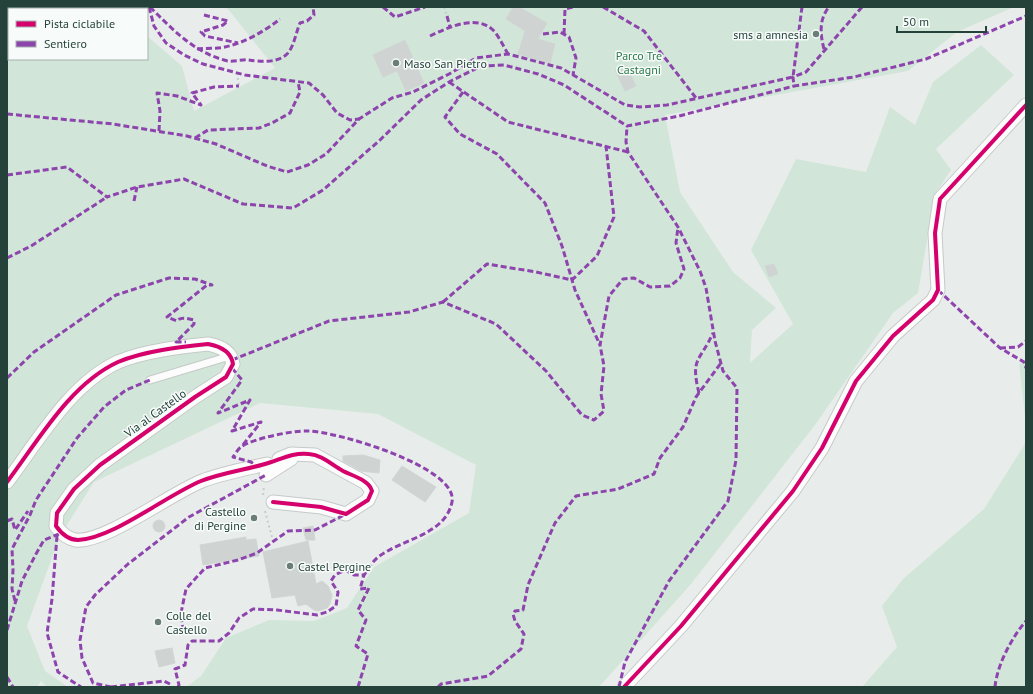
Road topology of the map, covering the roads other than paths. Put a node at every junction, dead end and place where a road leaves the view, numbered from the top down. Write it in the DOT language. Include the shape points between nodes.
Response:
graph roads {
  1 [pos="1026,105"];
  2 [pos="230,356"];
  3 [pos="150,380"];
  4 [pos="300,454"];
  5 [pos="270,466"];
  6 [pos="7,482"];
  7 [pos="273,502"];
  8 [pos="624,687"];
  1 -- 8 [label="street" via="940,199 935,233 938,290 933,300 893,336 856,381 822,448 793,491 680,626"];
  2 -- 3 [label="lane"];
  2 -- 5 [label="street, Via al Castello" via="232,364 226,377 100,465 74,489 57,513 56,526 67,538 77,540 94,537 201,481"];
  2 -- 6 [label="street" via="216,346 208,344 152,353 119,362 89,380 66,404"];
  4 -- 5 [label="street"];
  4 -- 5 [label="street, Via al Castello" via="291,454"];
  4 -- 7 [label="street" via="315,455 366,483 372,488 370,497 346,514 321,507"];
}
